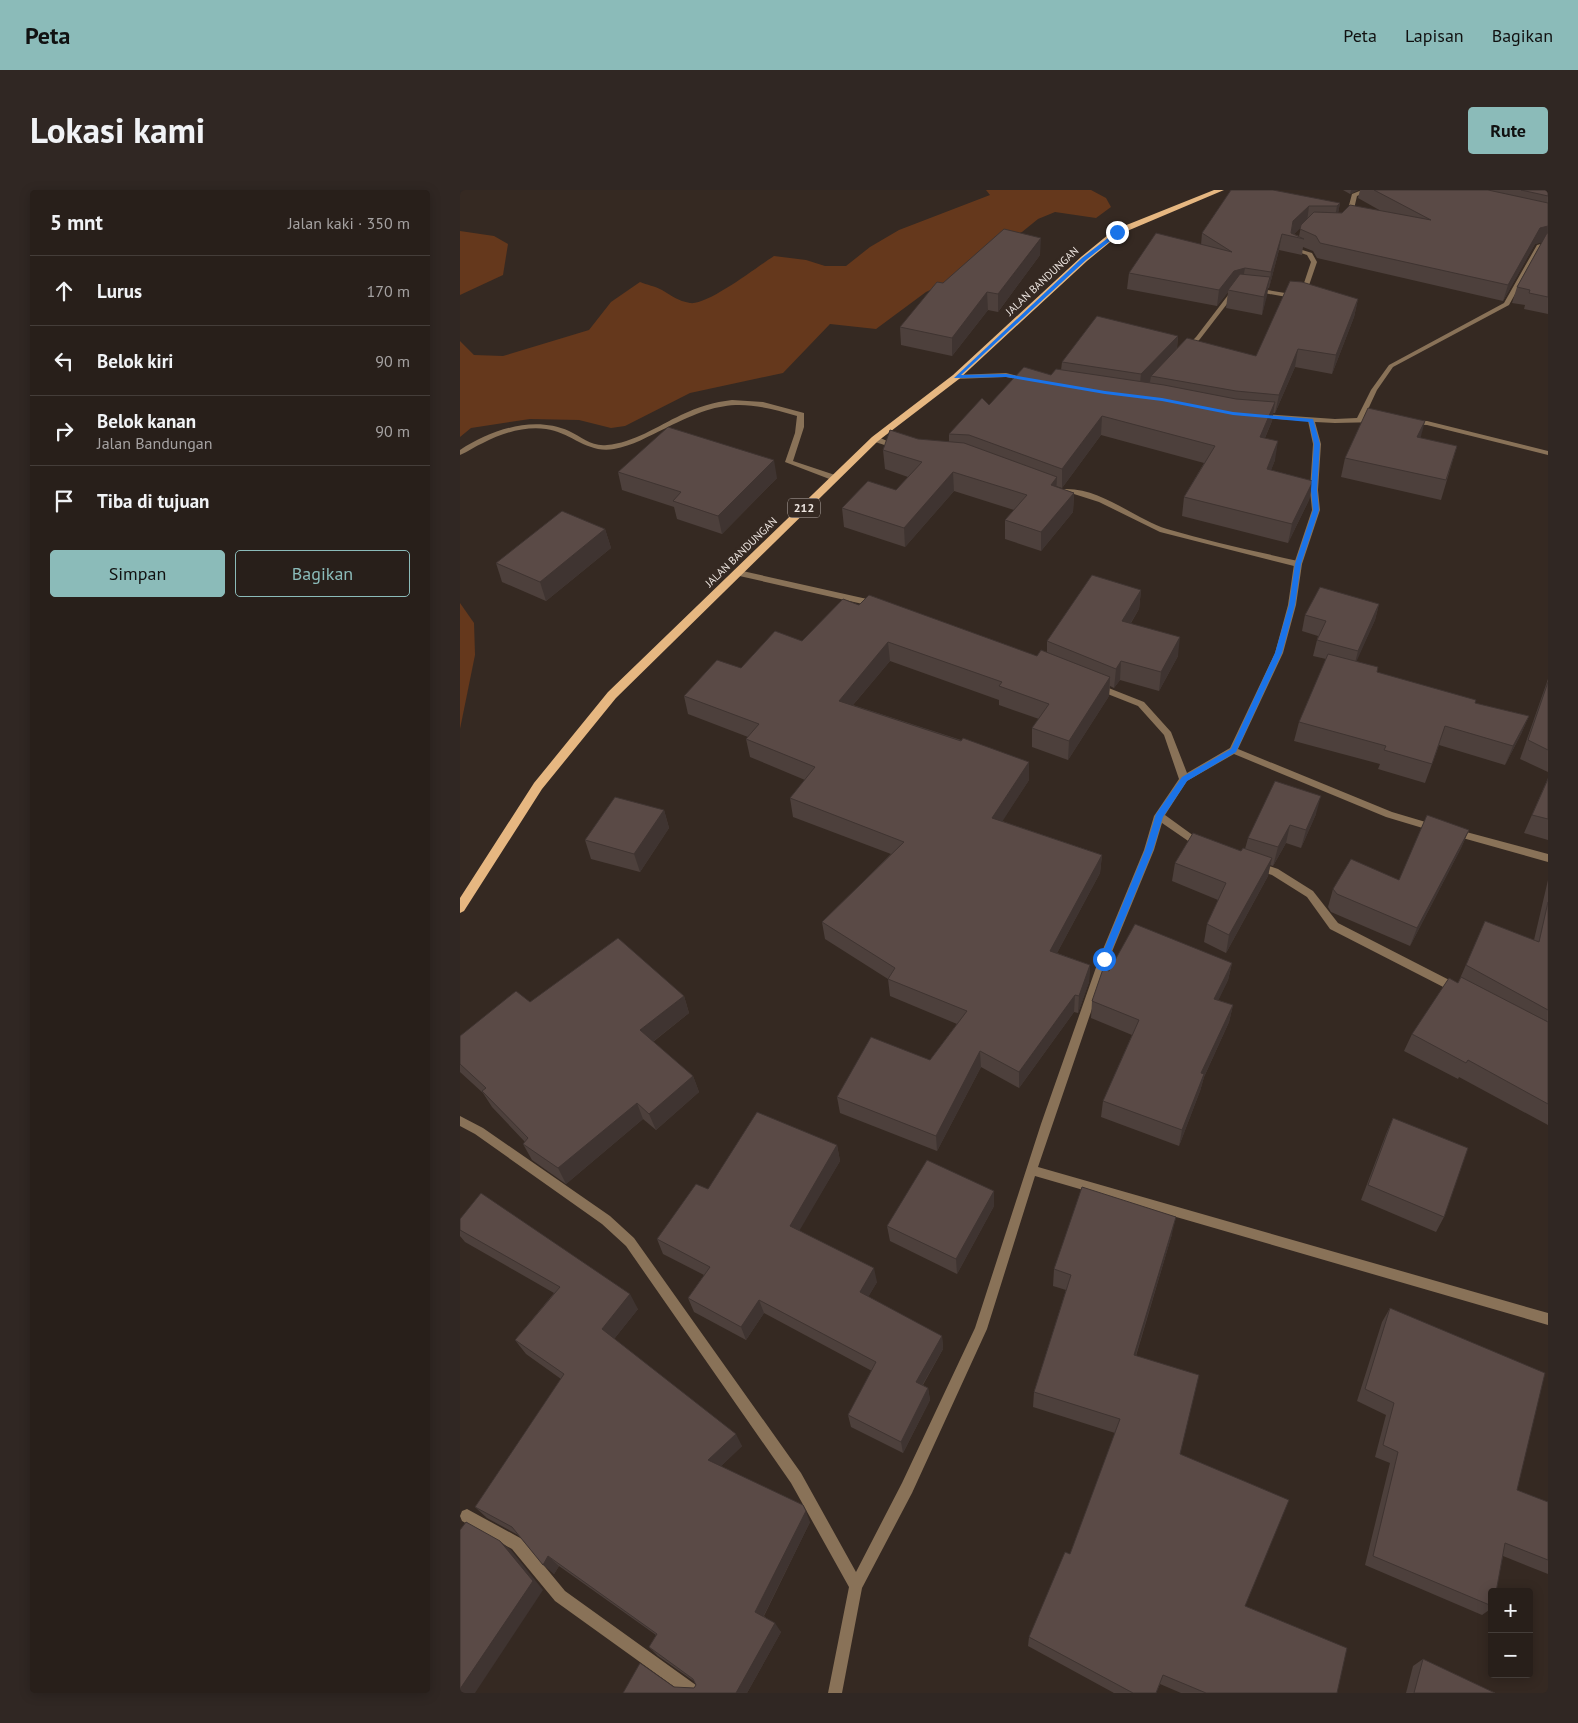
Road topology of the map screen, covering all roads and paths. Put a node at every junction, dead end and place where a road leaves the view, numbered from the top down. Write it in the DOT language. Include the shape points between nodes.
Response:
graph roads {
  1 [pos="1220,190"];
  2 [pos="1368,190"];
  3 [pos="1342,220"];
  4 [pos="1294,239"];
  5 [pos="1548,244"];
  6 [pos="1180,356"];
  7 [pos="956,377"];
  8 [pos="1034,381"];
  9 [pos="1252,415"];
  10 [pos="1311,420"];
  11 [pos="1360,420"];
  12 [pos="1382,420"];
  13 [pos="1400,421"];
  14 [pos="875,439"];
  15 [pos="910,451"];
  16 [pos="460,453"];
  17 [pos="1548,453"];
  18 [pos="835,478"];
  19 [pos="1049,489"];
  20 [pos="1298,564"];
  21 [pos="738,573"];
  22 [pos="886,606"];
  23 [pos="1086,683"];
  24 [pos="1233,750"];
  25 [pos="1184,779"];
  26 [pos="1159,816"];
  27 [pos="1210,849"];
  28 [pos="1548,858"];
  29 [pos="1250,864"];
  30 [pos="460,908"];
  31 [pos="1470,996"];
  32 [pos="460,1121"];
  33 [pos="1032,1170"];
  34 [pos="1548,1319"];
  35 [pos="466,1516"];
  36 [pos="856,1586"];
  37 [pos="696,1693"];
  38 [pos="835,1693"];
  1 -- 7 [label="main road, JALAN BANDUNGAN / 212" via="1117,232"];
  2 -- 3 [label="street" via="1354,195 1351,209"];
  4 -- 6 [label="street" via="1292,247 1310,254 1314,262 1304,292 1298,297 1242,288 1234,290 1198,338"];
  5 -- 11 [label="street" via="1539,246 1507,304 1391,366 1374,390"];
  7 -- 8 [label="street" via="1006,375"];
  7 -- 14 [label="main road, JALAN BANDUNGAN / 212"];
  9 -- 10 [label="street"];
  10 -- 11 [label="street"];
  10 -- 20 [label="street" via="1317,444 1316,510"];
  11 -- 12 [label="street"];
  13 -- 17 [label="street" via="1427,423"];
  14 -- 15 [label="street"];
  14 -- 18 [label="main road, JALAN BANDUNGAN / 212"];
  16 -- 18 [label="street" via="499,434 528,426 556,428 588,446 614,447 708,405 728,401 756,402 801,415 802,427 789,462"];
  18 -- 21 [label="main road, JALAN BANDUNGAN / 212"];
  19 -- 20 [label="street" via="1102,500 1163,530"];
  20 -- 24 [label="street" via="1292,605 1279,653"];
  21 -- 22 [label="street"];
  21 -- 30 [label="main road, JALAN BANDUNGAN / 212" via="612,695 538,786"];
  23 -- 25 [label="street" via="1141,704 1168,734"];
  24 -- 25 [label="street"];
  24 -- 28 [label="street" via="1389,815"];
  25 -- 26 [label="street"];
  26 -- 27 [label="street"];
  26 -- 33 [label="street" via="1149,850 1104,959"];
  29 -- 31 [label="street" via="1275,872 1310,894 1334,926"];
  32 -- 36 [label="street" via="606,1220 630,1242 796,1478"];
  33 -- 34 [label="street"];
  33 -- 36 [label="street" via="981,1330 907,1488"];
  35 -- 37 [label="street" via="518,1544 560,1596"];
  36 -- 38 [label="street"];
}
